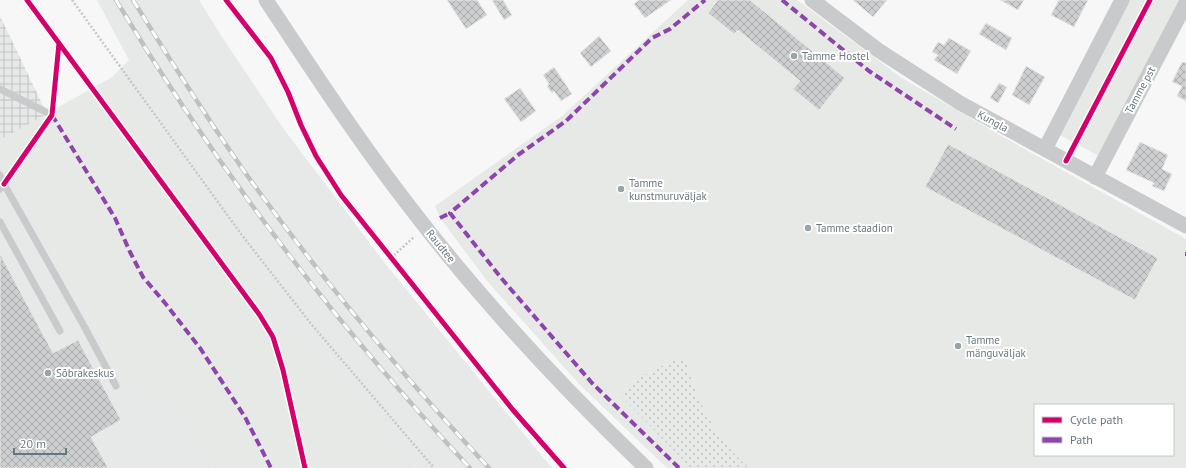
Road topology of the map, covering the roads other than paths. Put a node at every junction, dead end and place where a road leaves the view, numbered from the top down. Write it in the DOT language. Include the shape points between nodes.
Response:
graph roads {
  1 [pos="266,0"];
  2 [pos="812,0"];
  3 [pos="1122,0"];
  4 [pos="1186,3"];
  5 [pos="0,89"];
  6 [pos="52,115"];
  7 [pos="1044,149"];
  8 [pos="0,175"];
  9 [pos="1095,176"];
  10 [pos="2,186"];
  11 [pos="0,222"];
  12 [pos="1186,226"];
  13 [pos="60,331"];
  14 [pos="116,386"];
  15 [pos="646,468"];
  1 -- 15 [label="street, Raudtee" via="377,162 462,272 518,338"];
  2 -- 7 [label="street, Kungla" via="878,50 960,103"];
  3 -- 7 [label="street"];
  4 -- 9 [label="street, Tamme pst"];
  5 -- 6 [label="lane"];
  7 -- 9 [label="street, Kungla"];
  8 -- 10 [label="lane"];
  9 -- 12 [label="street, Kungla"];
  10 -- 14 [label="lane"];
  11 -- 13 [label="lane"];
}
